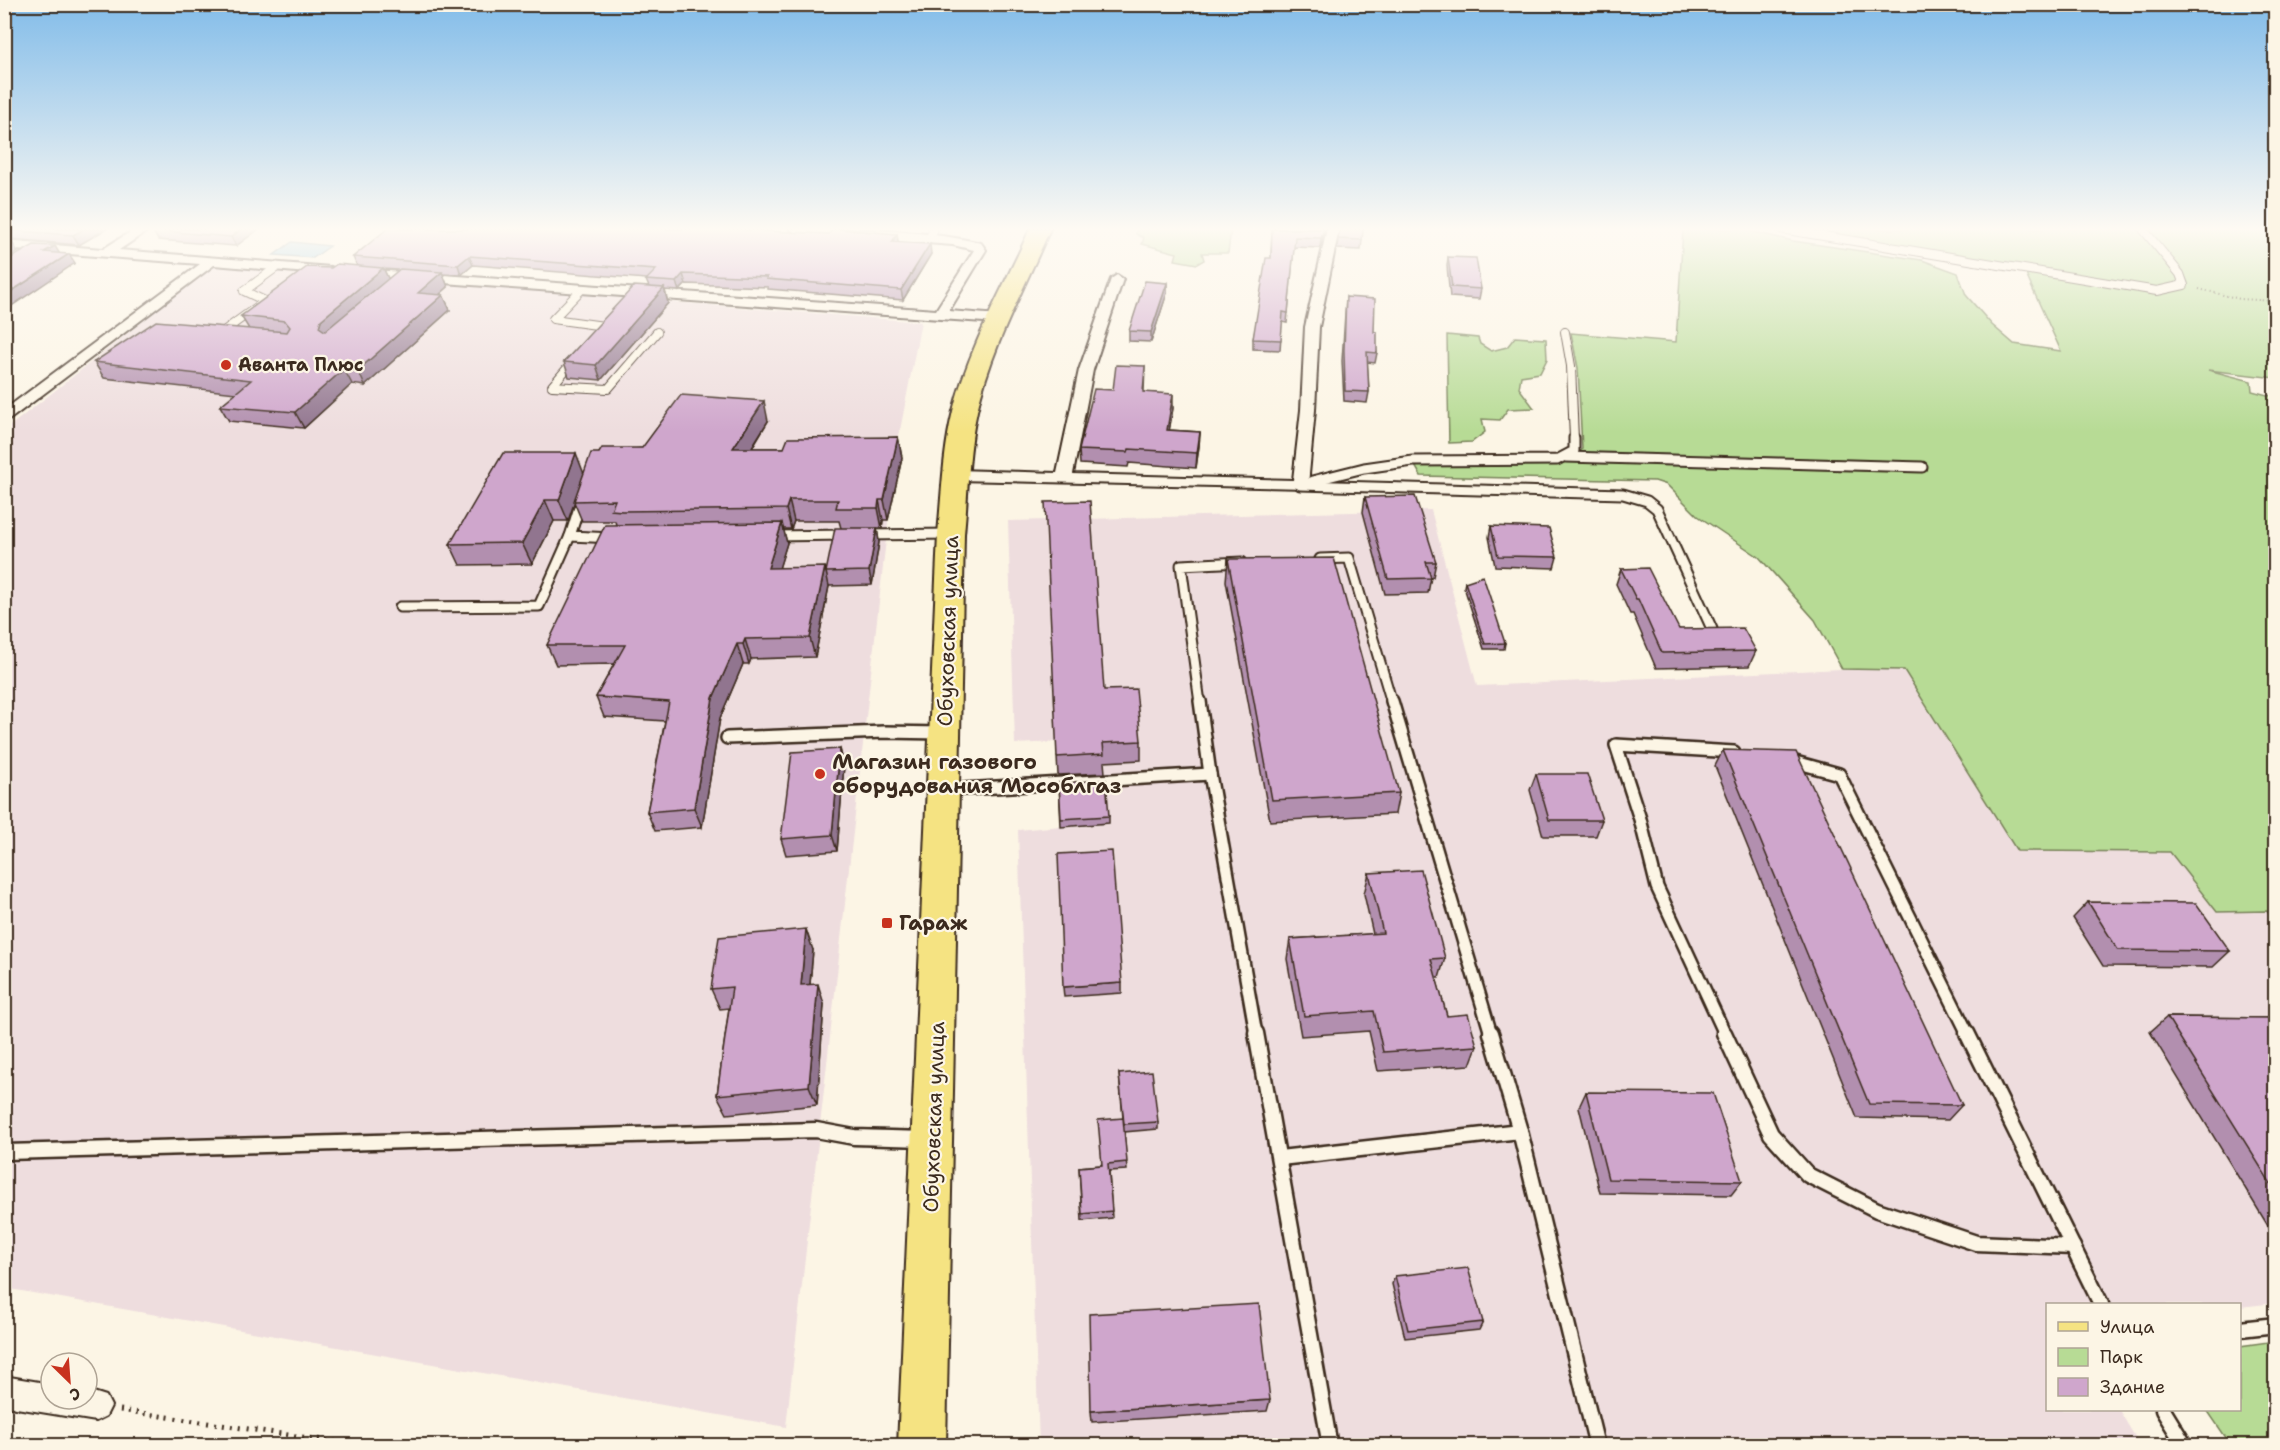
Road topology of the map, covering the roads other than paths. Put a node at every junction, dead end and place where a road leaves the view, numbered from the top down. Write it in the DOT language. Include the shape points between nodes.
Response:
graph roads {
  1 [pos="164,297"];
  2 [pos="256,297"];
  3 [pos="575,297"];
  4 [pos="665,297"];
  5 [pos="951,297"];
  6 [pos="1009,297"];
  7 [pos="1111,297"];
  8 [pos="1318,297"];
  9 [pos="940,315"];
  10 [pos="999,319"];
  11 [pos="657,332"];
  12 [pos="1565,332"];
  13 [pos="230,334"];
  14 [pos="597,335"];
  15 [pos="582,352"];
  16 [pos="4,417"];
  17 [pos="1566,457"];
  18 [pos="1922,466"];
  19 [pos="956,475"];
  20 [pos="1064,478"];
  21 [pos="1300,484"];
  22 [pos="584,493"];
  23 [pos="951,534"];
  24 [pos="570,536"];
  25 [pos="758,536"];
  26 [pos="617,538"];
  27 [pos="1304,560"];
  28 [pos="1259,562"];
  29 [pos="400,607"];
  30 [pos="1712,629"];
  31 [pos="945,733"];
  32 [pos="728,738"];
  33 [pos="1751,752"];
  34 [pos="1774,756"];
  35 [pos="1210,774"];
  36 [pos="943,790"];
  37 [pos="1520,1131"];
  38 [pos="933,1139"];
  39 [pos="6,1152"];
  40 [pos="1280,1158"];
  41 [pos="2073,1247"];
  42 [pos="2100,1303"];
  43 [pos="2276,1325"];
  44 [pos="2241,1329"];
  45 [pos="4,1391"];
  46 [pos="39,1397"];
  47 [pos="2164,1411"];
  48 [pos="922,1446"];
  49 [pos="1330,1446"];
  50 [pos="1597,1446"];
  51 [pos="2185,1446"];
  1 -- 16 [label="street"];
  2 -- 13 [label="lane" via="265,301 219,333"];
  3 -- 14 [label="lane" via="554,319 604,326"];
  4 -- 9 [label="street"];
  5 -- 9 [label="street"];
  6 -- 10 [label="main road, Обуховская улица"];
  7 -- 20 [label="street" via="1086,370"];
  8 -- 21 [label="street" via="1312,327"];
  9 -- 10 [label="street"];
  10 -- 19 [label="main road, Обуховская улица" via="965,411"];
  11 -- 15 [label="lane" via="608,389 552,386"];
  12 -- 17 [label="lane" via="1571,366 1574,451"];
  17 -- 18 [label="lane"];
  17 -- 21 [label="lane" via="1413,461"];
  19 -- 20 [label="street"];
  19 -- 23 [label="main road, Обуховская улица"];
  20 -- 21 [label="street"];
  21 -- 30 [label="lane" via="1623,494 1639,498 1657,509"];
  22 -- 24 [label="lane"];
  23 -- 25 [label="lane"];
  23 -- 31 [label="main road, Обуховская улица"];
  24 -- 26 [label="lane"];
  24 -- 29 [label="lane" via="539,606"];
  27 -- 37 [label="lane" via="1349,558"];
  28 -- 35 [label="lane" via="1181,565"];
  31 -- 32 [label="lane"];
  31 -- 36 [label="main road, Обуховская улица"];
  33 -- 41 [label="lane" via="1616,746 1657,887 1771,1134 1808,1176 1877,1210 1976,1243"];
  34 -- 41 [label="lane" via="1839,774"];
  35 -- 36 [label="lane"];
  35 -- 40 [label="lane"];
  36 -- 38 [label="main road, Обуховская улица"];
  37 -- 40 [label="lane"];
  37 -- 50 [label="lane"];
  38 -- 39 [label="lane" via="854,1137 816,1130"];
  38 -- 48 [label="main road, Обуховская улица"];
  40 -- 49 [label="lane"];
  41 -- 42 [label="lane"];
  43 -- 44 [label="lane"];
  45 -- 46 [label="street"];
  47 -- 51 [label="lane"];
}
